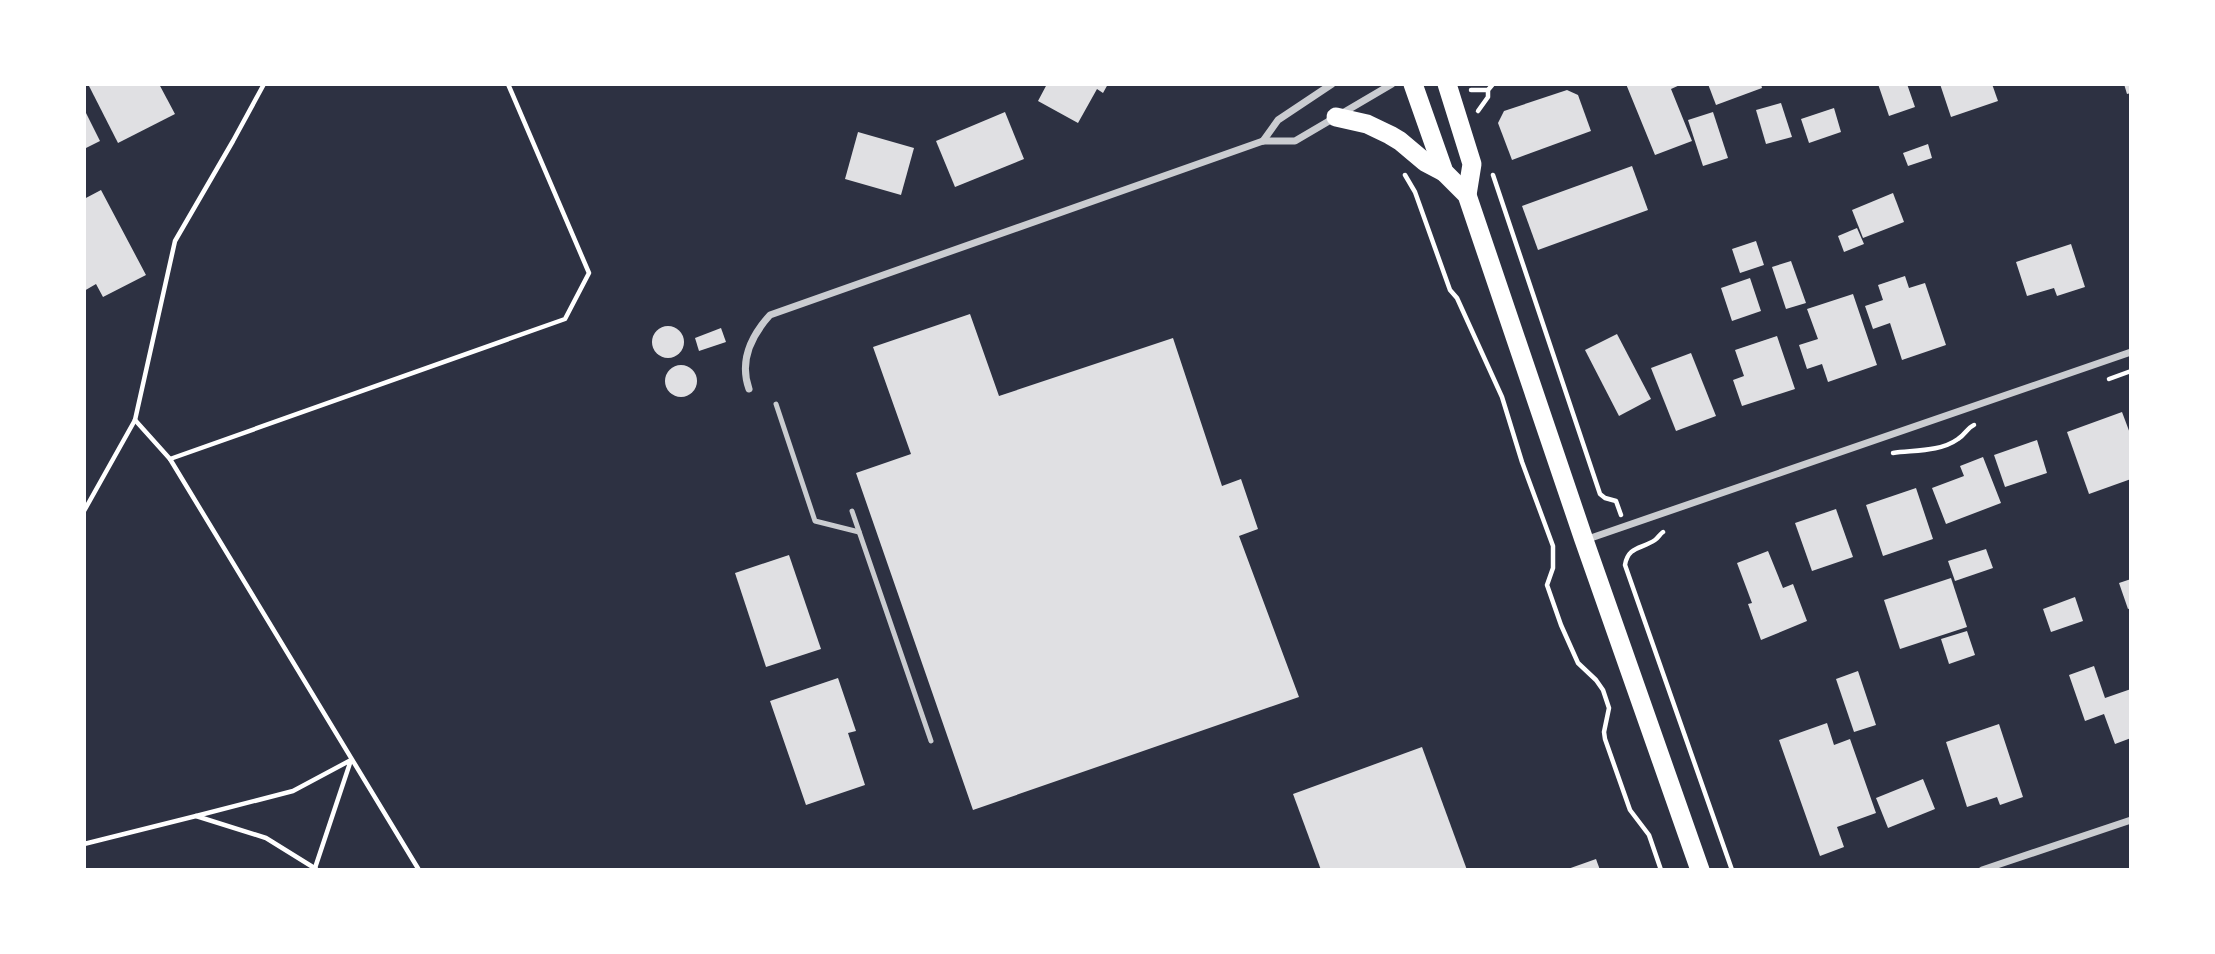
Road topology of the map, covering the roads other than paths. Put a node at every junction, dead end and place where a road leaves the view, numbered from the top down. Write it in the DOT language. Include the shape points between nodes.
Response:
graph roads {
  1 [pos="1332,84"];
  2 [pos="1392,84"];
  3 [pos="1413,84"];
  4 [pos="1447,84"];
  5 [pos="1336,117"];
  6 [pos="1263,141"];
  7 [pos="1444,172"];
  8 [pos="1468,195"];
  9 [pos="2131,352"];
  10 [pos="750,392"];
  11 [pos="776,404"];
  12 [pos="852,511"];
  13 [pos="859,532"];
  14 [pos="1584,540"];
  15 [pos="931,741"];
  16 [pos="2131,820"];
  17 [pos="1700,870"];
  18 [pos="1982,870"];
  1 -- 6 [label="street" via="1278,120"];
  2 -- 5 [label="street"];
  3 -- 7 [label="highway"];
  4 -- 8 [label="highway" via="1472,164"];
  5 -- 6 [label="street" via="1295,141"];
  5 -- 7 [label="highway" via="1367,124"];
  6 -- 10 [label="street" via="770,314 749,345 744,366"];
  7 -- 8 [label="highway"];
  8 -- 14 [label="highway"];
  9 -- 14 [label="street"];
  11 -- 13 [label="lane" via="815,521"];
  12 -- 13 [label="lane"];
  13 -- 15 [label="lane"];
  14 -- 17 [label="highway"];
  16 -- 18 [label="street"];
}
